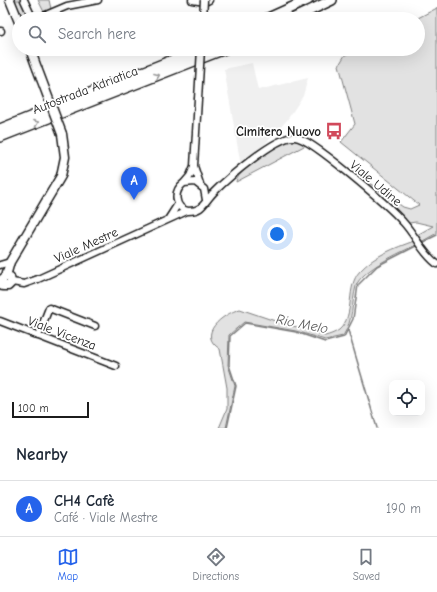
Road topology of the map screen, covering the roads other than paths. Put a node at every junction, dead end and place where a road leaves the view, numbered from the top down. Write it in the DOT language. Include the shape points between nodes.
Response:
graph roads {
  1 [pos="10,0"];
  2 [pos="24,0"];
  3 [pos="98,0"];
  4 [pos="192,0"];
  5 [pos="204,0"];
  6 [pos="209,0"];
  7 [pos="308,0"];
  8 [pos="332,0"];
  9 [pos="15,12"];
  10 [pos="30,12"];
  11 [pos="53,12"];
  12 [pos="203,12"];
  13 [pos="281,12"];
  14 [pos="307,12"];
  15 [pos="33,56"];
  16 [pos="183,56"];
  17 [pos="200,56"];
  18 [pos="207,56"];
  19 [pos="0,130"];
  20 [pos="0,137"];
  21 [pos="313,145"];
  22 [pos="194,166"];
  23 [pos="184,183"];
  24 [pos="202,186"];
  25 [pos="220,186"];
  26 [pos="206,200"];
  27 [pos="178,204"];
  28 [pos="187,210"];
  29 [pos="168,219"];
  30 [pos="10,262"];
  31 [pos="437,264"];
  32 [pos="0,266"];
  33 [pos="4,281"];
  34 [pos="0,321"];
  35 [pos="95,326"];
  36 [pos="38,336"];
  37 [pos="116,366"];
  1 -- 9 [label="main road"];
  2 -- 10 [label="street"];
  3 -- 11 [label="street" via="67,6"];
  4 -- 6 [label="street"];
  5 -- 12 [label="street, bridge"];
  7 -- 13 [label="highway"];
  8 -- 14 [label="highway"];
  15 -- 30 [label="main road, bridge" via="62,134 64,157 61,176"];
  16 -- 19 [label="highway, Autostrada Adriatica"];
  17 -- 22 [label="street, bridge"];
  20 -- 18 [label="highway, Autostrada Adriatica, one-way"];
  21 -- 25 [label="street, Viale Mestre" via="302,138 286,137 273,144"];
  21 -- 31 [label="street, Viale Udine" via="398,216 420,247"];
  22 -- 23 [label="street"];
  22 -- 24 [label="street"];
  23 -- 24 [label="street" via="192,181"];
  23 -- 27 [label="street" via="177,192"];
  24 -- 25 [label="street"];
  24 -- 26 [label="street"];
  25 -- 26 [label="street, Viale Mestre"];
  26 -- 28 [label="street, Viale Mestre" via="199,209"];
  27 -- 28 [label="street"];
  27 -- 29 [label="street"];
  28 -- 29 [label="street, Viale Mestre"];
  29 -- 33 [label="street, Viale Mestre" via="24,284"];
  30 -- 32 [label="street"];
  30 -- 33 [label="main road"];
  34 -- 36 [label="street, Viale Vicenza"];
  35 -- 36 [label="street" via="49,308"];
  36 -- 37 [label="street, Viale Vicenza"];
}
